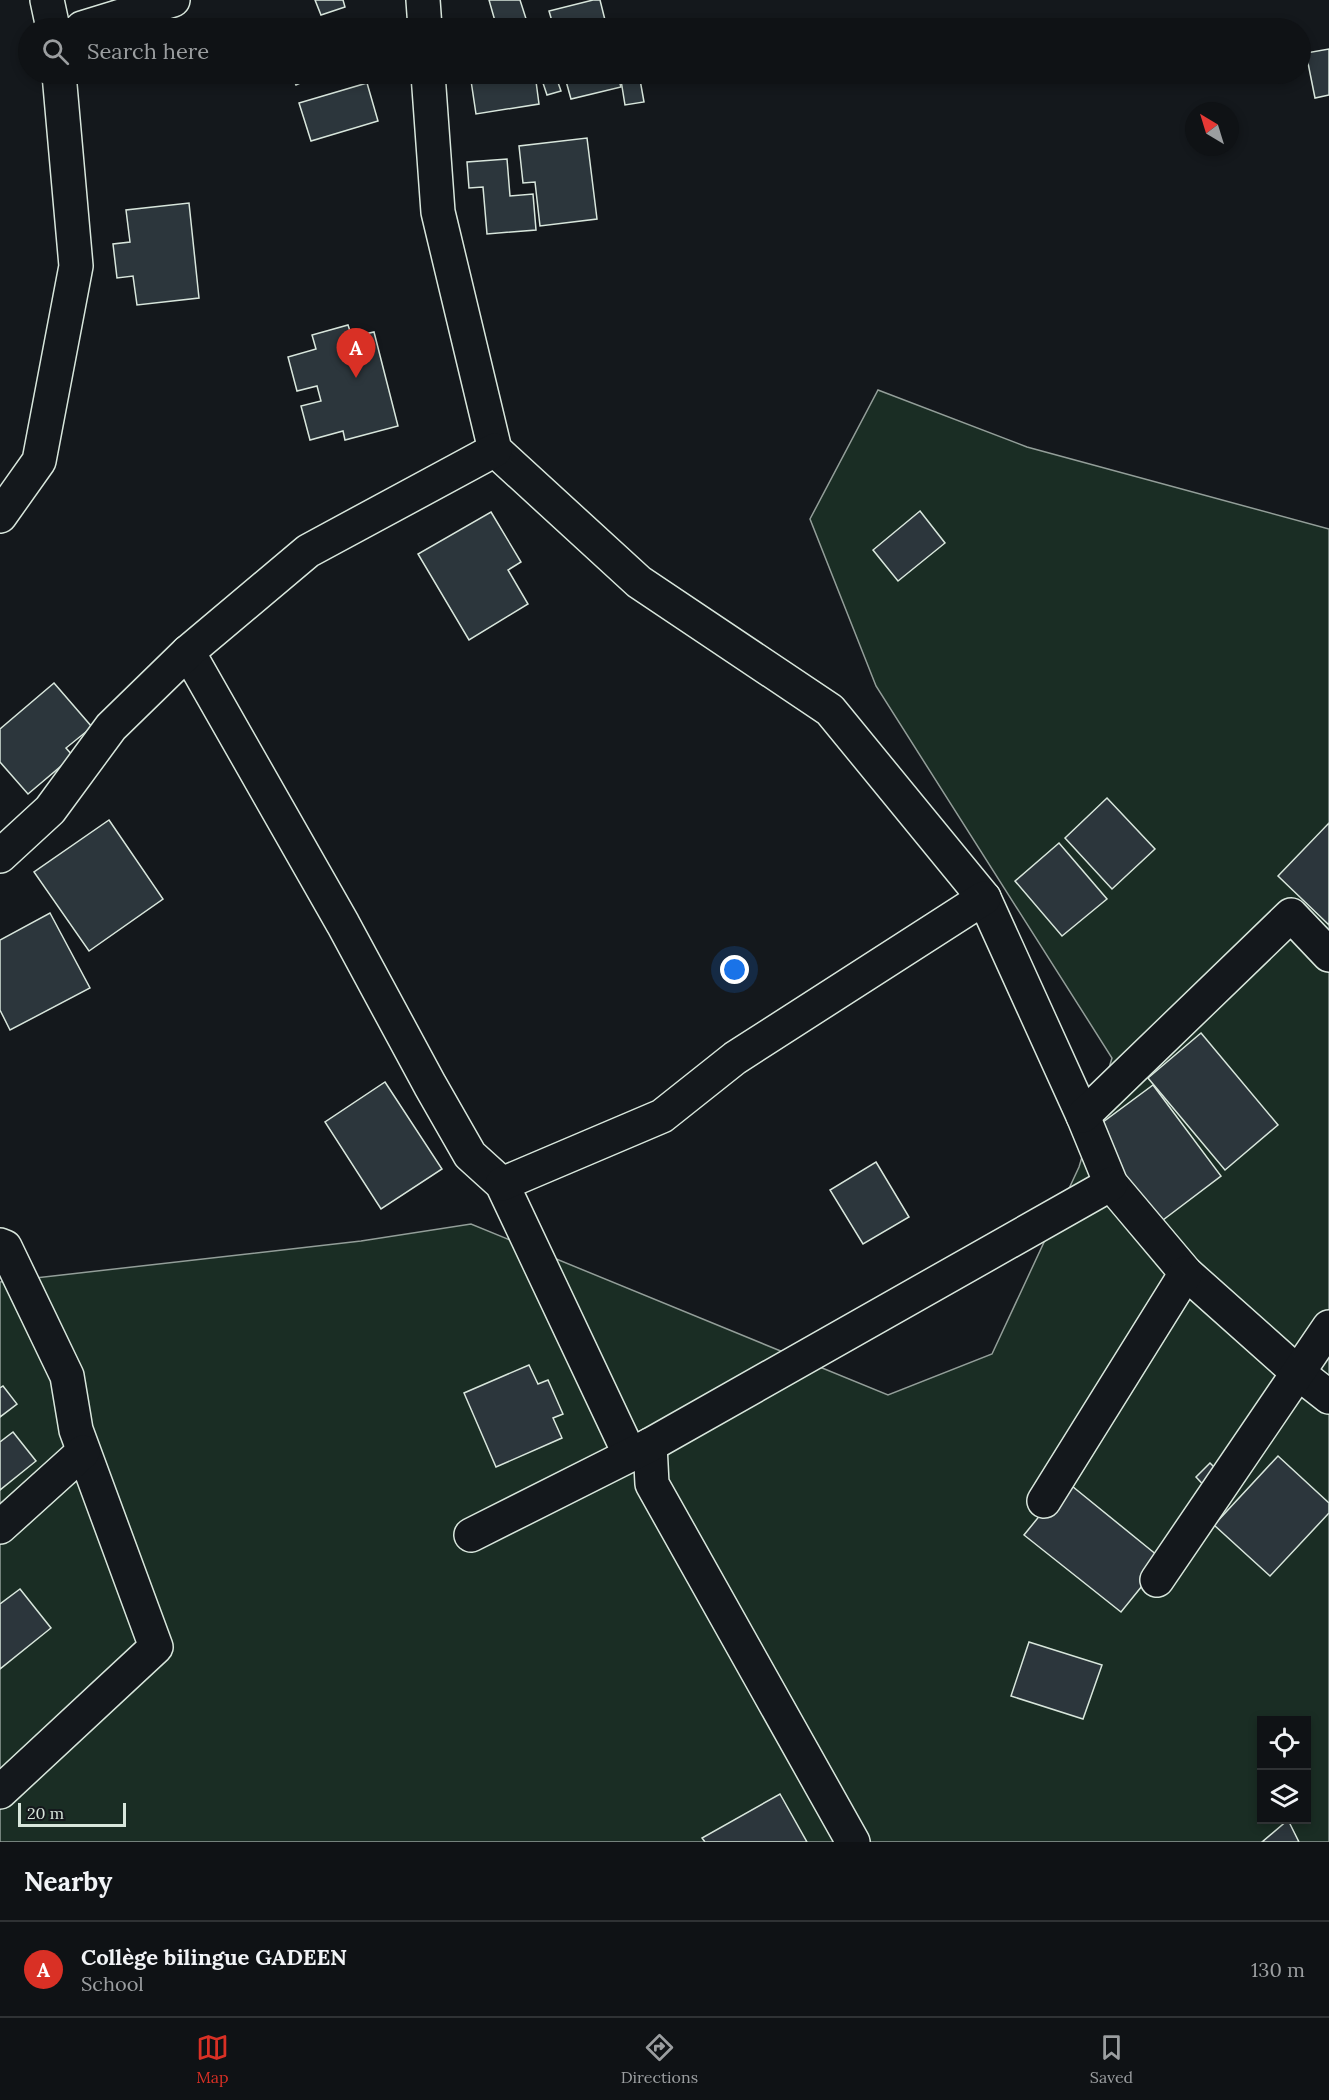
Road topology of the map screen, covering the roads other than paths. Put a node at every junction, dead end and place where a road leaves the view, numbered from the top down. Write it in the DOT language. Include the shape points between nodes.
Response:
graph roads {
  1 [pos="47,0"];
  2 [pos="173,0"];
  3 [pos="423,0"];
  4 [pos="51,18"];
  5 [pos="114,18"];
  6 [pos="424,18"];
  7 [pos="60,84"];
  8 [pos="429,84"];
  9 [pos="495,450"];
  10 [pos="0,516"];
  11 [pos="188,652"];
  12 [pos="0,856"];
  13 [pos="984,898"];
  14 [pos="1329,955"];
  15 [pos="1083,1116"];
  16 [pos="502,1184"];
  17 [pos="1111,1184"];
  18 [pos="0,1245"];
  19 [pos="1186,1273"];
  20 [pos="1329,1327"];
  21 [pos="1297,1372"];
  22 [pos="1329,1397"];
  23 [pos="640,1450"];
  24 [pos="83,1452"];
  25 [pos="1044,1501"];
  26 [pos="0,1527"];
  27 [pos="471,1535"];
  28 [pos="1157,1580"];
  29 [pos="0,1792"];
  30 [pos="853,1842"];
  1 -- 4 [label="street"];
  2 -- 5 [label="street"];
  3 -- 6 [label="street"];
  7 -- 10 [label="street" via="76,266 39,461"];
  8 -- 9 [label="street" via="438,212"];
  9 -- 11 [label="street" via="308,551"];
  9 -- 13 [label="street" via="639,582 830,710"];
  11 -- 12 [label="street" via="111,727 51,810"];
  11 -- 16 [label="street" via="471,1155"];
  13 -- 15 [label="street"];
  13 -- 16 [label="street" via="735,1058 663,1116"];
  14 -- 15 [label="street" via="1291,915"];
  15 -- 17 [label="street"];
  16 -- 23 [label="street"];
  17 -- 19 [label="street"];
  17 -- 23 [label="street"];
  18 -- 24 [label="street" via="5,1247 67,1376 75,1430"];
  19 -- 21 [label="street"];
  19 -- 25 [label="street"];
  20 -- 21 [label="street"];
  21 -- 22 [label="street"];
  21 -- 28 [label="street"];
  23 -- 27 [label="street"];
  23 -- 30 [label="street" via="652,1484"];
  24 -- 26 [label="street"];
  24 -- 29 [label="street" via="156,1647"];
}
